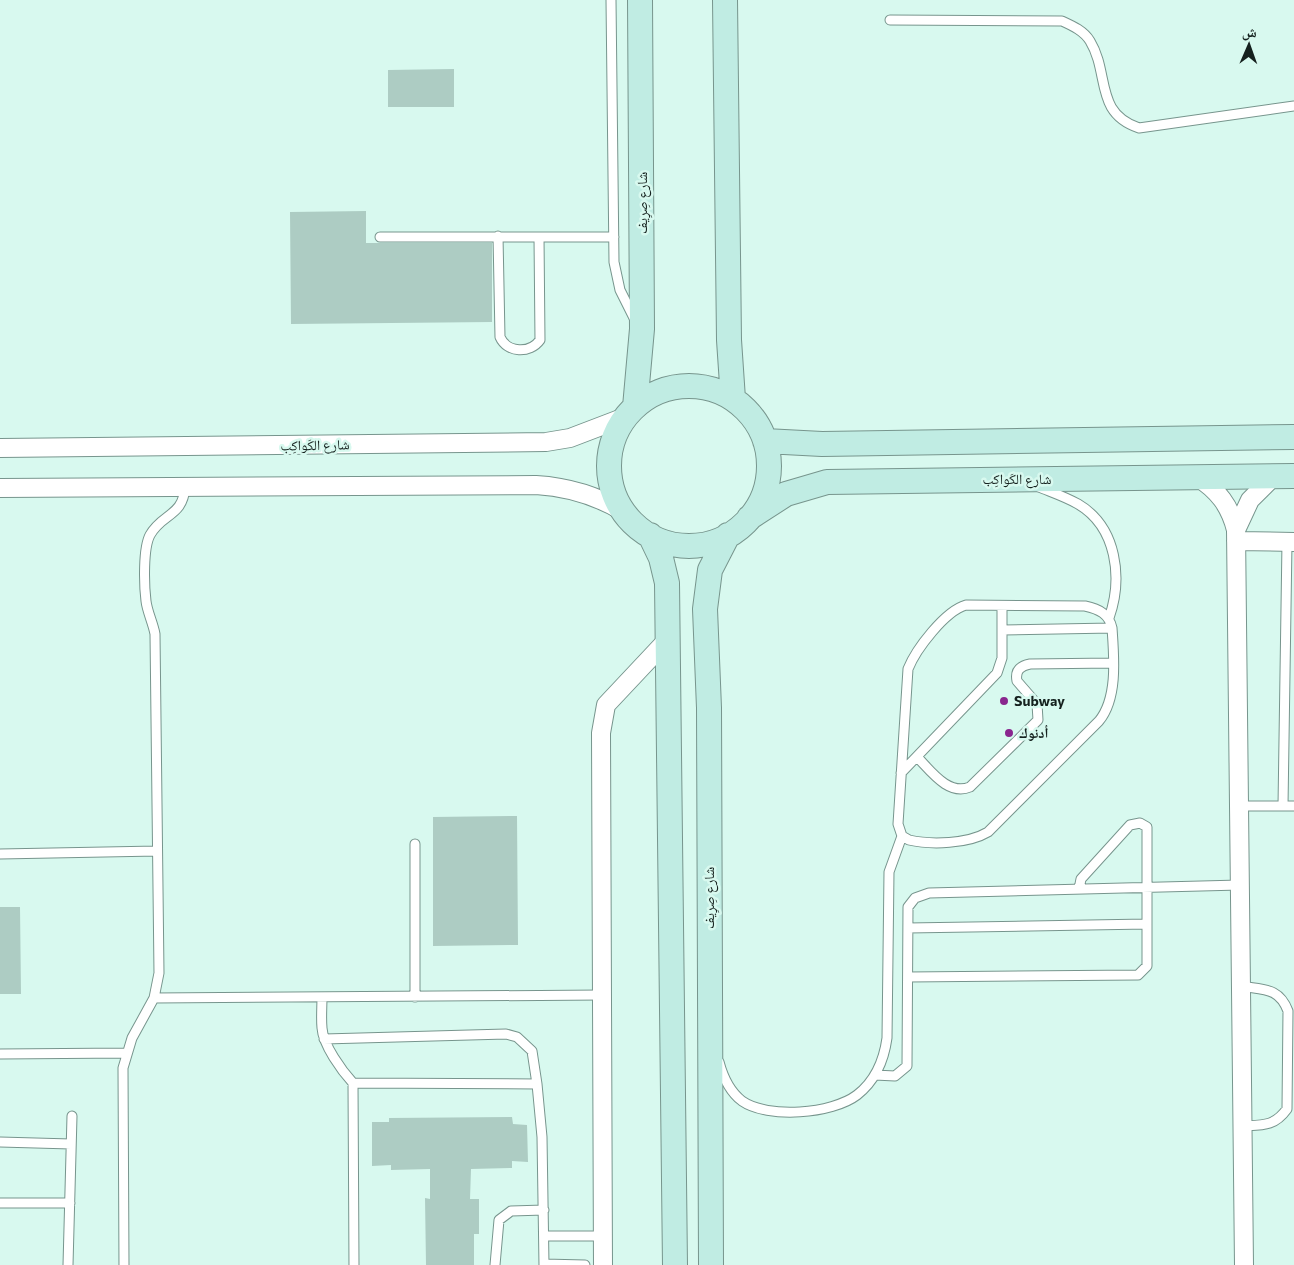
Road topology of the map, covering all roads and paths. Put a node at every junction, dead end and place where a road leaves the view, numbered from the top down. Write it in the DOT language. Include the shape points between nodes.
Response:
graph roads {
  1 [pos="611,0"];
  2 [pos="640,0"];
  3 [pos="724,0"];
  4 [pos="890,20"];
  5 [pos="1294,106"];
  6 [pos="498,236"];
  7 [pos="380,237"];
  8 [pos="539,237"];
  9 [pos="614,237"];
  10 [pos="642,329"];
  11 [pos="733,399"];
  12 [pos="630,412"];
  13 [pos="1294,437"];
  14 [pos="765,441"];
  15 [pos="0,448"];
  16 [pos="1284,476"];
  17 [pos="1197,478"];
  18 [pos="1020,479"];
  19 [pos="185,487"];
  20 [pos="0,488"];
  21 [pos="624,512"];
  22 [pos="749,518"];
  23 [pos="650,535"];
  24 [pos="728,535"];
  25 [pos="1236,536"];
  26 [pos="1291,542"];
  27 [pos="1002,606"];
  28 [pos="1108,618"];
  29 [pos="1112,628"];
  30 [pos="1003,630"];
  31 [pos="668,639"];
  32 [pos="1112,663"];
  33 [pos="917,757"];
  34 [pos="901,773"];
  35 [pos="1239,806"];
  36 [pos="1283,806"];
  37 [pos="1294,806"];
  38 [pos="902,836"];
  39 [pos="415,844"];
  40 [pos="157,851"];
  41 [pos="0,854"];
  42 [pos="1240,884"];
  43 [pos="1147,887"];
  44 [pos="1079,889"];
  45 [pos="1147,924"];
  46 [pos="908,928"];
  47 [pos="908,977"];
  48 [pos="1241,986"];
  49 [pos="602,995"];
  50 [pos="322,997"];
  51 [pos="415,997"];
  52 [pos="154,998"];
  53 [pos="710,1018"];
  54 [pos="324,1039"];
  55 [pos="126,1053"];
  56 [pos="0,1054"];
  57 [pos="875,1075"];
  58 [pos="353,1083"];
  59 [pos="537,1084"];
  60 [pos="72,1116"];
  61 [pos="1242,1126"];
  62 [pos="0,1142"];
  63 [pos="71,1144"];
  64 [pos="0,1203"];
  65 [pos="70,1203"];
  66 [pos="544,1210"];
  67 [pos="544,1236"];
  68 [pos="603,1236"];
  69 [pos="68,1265"];
  70 [pos="124,1265"];
  71 [pos="354,1265"];
  72 [pos="496,1265"];
  73 [pos="544,1265"];
  74 [pos="585,1265"];
  75 [pos="603,1265"];
  76 [pos="675,1265"];
  77 [pos="711,1265"];
  78 [pos="1244,1265"];
  1 -- 9 [label="lane"];
  2 -- 10 [label="main road, شارع صِرِيف"];
  3 -- 11 [label="main road" via="729,340"];
  4 -- 5 [label="lane" via="1062,21 1078,28 1090,40 1114,114 1138,128"];
  6 -- 7 [label="lane"];
  6 -- 8 [label="lane"];
  6 -- 8 [label="lane" via="500,336 510,349 530,348 540,340"];
  8 -- 9 [label="lane"];
  9 -- 10 [label="lane" via="614,262 620,290"];
  10 -- 12 [label="main road, شارع صِرِيف"];
  11 -- 12 [label="main road" via="714,390 672,388 652,395"];
  11 -- 14 [label="main road" via="758,424"];
  12 -- 15 [label="street, شارع الكَواكِب" via="570,438 546,442"];
  12 -- 21 [label="main road" via="611,448 609,464 610,481"];
  13 -- 14 [label="main road" via="830,444"];
  14 -- 22 [label="main road" via="769,461 768,482 761,501"];
  16 -- 17 [label="main road, شارع الكَواكِب"];
  16 -- 25 [label="street" via="1250,500"];
  17 -- 18 [label="main road, شارع الكَواكِب"];
  17 -- 25 [label="street" via="1216,490 1223,499"];
  18 -- 22 [label="main road, شارع الكَواكِب" via="827,482 786,494"];
  18 -- 28 [label="lane" via="1077,503 1102,526 1114,558 1114,592"];
  19 -- 20 [label="street"];
  19 -- 21 [label="street" via="545,485 591,495"];
  19 -- 40 [label="lane" via="181,505 156,527 146,550 146,602 155,634"];
  21 -- 23 [label="main road"];
  22 -- 24 [label="main road"];
  23 -- 24 [label="main road" via="665,542 697,545"];
  23 -- 31 [label="main road" via="664,570"];
  24 -- 53 [label="main road, شارع صِرِيف" via="710,570 706,589"];
  25 -- 26 [label="street"];
  25 -- 35 [label="street"];
  26 -- 36 [label="lane"];
  27 -- 28 [label="lane" via="1085,606 1101,611"];
  27 -- 30 [label="lane"];
  27 -- 34 [label="lane" via="966,605 953,610 911,661 905,684"];
  28 -- 29 [label="lane"];
  29 -- 30 [label="lane"];
  29 -- 32 [label="lane"];
  30 -- 33 [label="lane" via="1002,658 994,679"];
  31 -- 49 [label="street" via="606,705 601,732"];
  31 -- 76 [label="main road"];
  32 -- 33 [label="lane" via="1030,664 1020,667 1017,681 1037,704 1038,720 970,787 948,787"];
  32 -- 38 [label="lane" via="1112,694 1106,711 988,832 960,842 913,841"];
  33 -- 34 [label="lane"];
  34 -- 38 [label="lane" via="898,824"];
  35 -- 36 [label="lane"];
  35 -- 42 [label="street"];
  36 -- 37 [label="lane"];
  38 -- 57 [label="lane" via="889,872 887,1038"];
  39 -- 51 [label="lane"];
  40 -- 41 [label="lane"];
  40 -- 52 [label="lane" via="159,973"];
  42 -- 43 [label="lane"];
  42 -- 48 [label="street"];
  43 -- 44 [label="lane"];
  43 -- 44 [label="lane" via="1147,827 1140,823 1130,824 1081,879"];
  43 -- 45 [label="lane"];
  44 -- 46 [label="lane" via="929,893 915,898 908,907"];
  45 -- 46 [label="lane"];
  45 -- 47 [label="lane" via="1147,966 1138,974"];
  46 -- 47 [label="lane"];
  47 -- 57 [label="lane" via="907,1066 895,1076"];
  48 -- 61 [label="street"];
  48 -- 61 [label="lane" via="1277,993 1288,1011 1286,1109 1279,1120 1266,1125"];
  49 -- 51 [label="lane"];
  49 -- 68 [label="street"];
  50 -- 51 [label="lane"];
  50 -- 52 [label="lane"];
  50 -- 54 [label="lane"];
  52 -- 55 [label="lane"];
  53 -- 57 [label="lane" via="724,1079 737,1096 758,1109 794,1112 829,1107 857,1095"];
  53 -- 77 [label="main road, شارع صِرِيف"];
  54 -- 58 [label="lane"];
  54 -- 59 [label="lane" via="506,1034 517,1037 532,1051"];
  55 -- 56 [label="lane"];
  55 -- 70 [label="lane" via="122,1084"];
  58 -- 59 [label="lane"];
  58 -- 71 [label="lane"];
  59 -- 66 [label="lane"];
  60 -- 63 [label="lane"];
  61 -- 78 [label="street"];
  62 -- 63 [label="lane"];
  63 -- 65 [label="lane"];
  64 -- 65 [label="lane"];
  65 -- 69 [label="lane"];
  66 -- 67 [label="lane"];
  66 -- 72 [label="lane" via="511,1211 499,1220"];
  67 -- 68 [label="lane"];
  67 -- 73 [label="lane"];
  68 -- 75 [label="street"];
  73 -- 74 [label="lane"];
}
